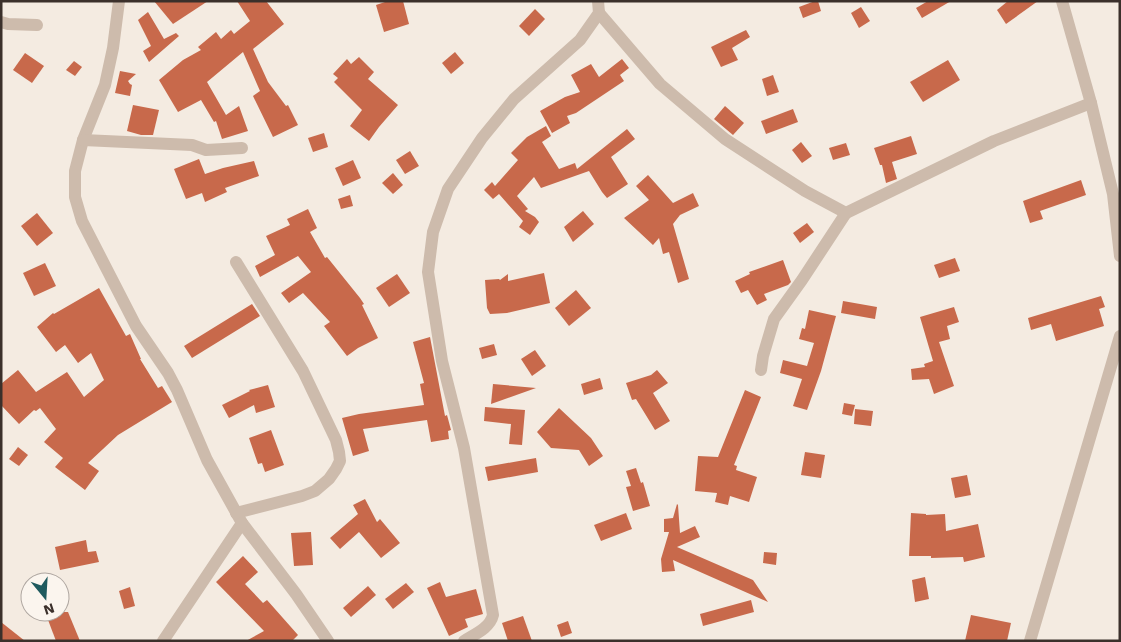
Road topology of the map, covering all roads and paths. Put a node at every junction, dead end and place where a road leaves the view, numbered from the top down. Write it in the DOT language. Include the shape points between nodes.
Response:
graph roads {
  1 [pos="119,1"];
  2 [pos="1062,1"];
  3 [pos="598,7"];
  4 [pos="1,22"];
  5 [pos="37,25"];
  6 [pos="1091,103"];
  7 [pos="83,140"];
  8 [pos="242,148"];
  9 [pos="846,213"];
  10 [pos="1120,256"];
  11 [pos="236,262"];
  12 [pos="1120,336"];
  13 [pos="761,370"];
  14 [pos="239,518"];
  15 [pos="163,641"];
  16 [pos="328,641"];
  17 [pos="464,641"];
  18 [pos="1030,641"];
  1 -- 7 [label="street" via="105,84"];
  2 -- 6 [label="street"];
  3 -- 9 [label="street" via="660,84 725,139 804,191"];
  3 -- 17 [label="street" via="580,40 514,99 482,138 448,189 433,232 428,272 431,292 442,361 464,448 493,615 488,625"];
  4 -- 5 [label="street"];
  6 -- 9 [label="street" via="994,141"];
  6 -- 10 [label="street" via="1113,194"];
  7 -- 8 [label="street" via="192,145 206,150"];
  7 -- 14 [label="street" via="75,171 75,197 82,221 136,326 177,390 206,460"];
  9 -- 13 [label="street" via="774,318"];
  11 -- 14 [label="street" via="303,371 336,440 340,461 329,479 315,491"];
  12 -- 18 [label="street"];
  14 -- 15 [label="street"];
  14 -- 16 [label="street"];
}
